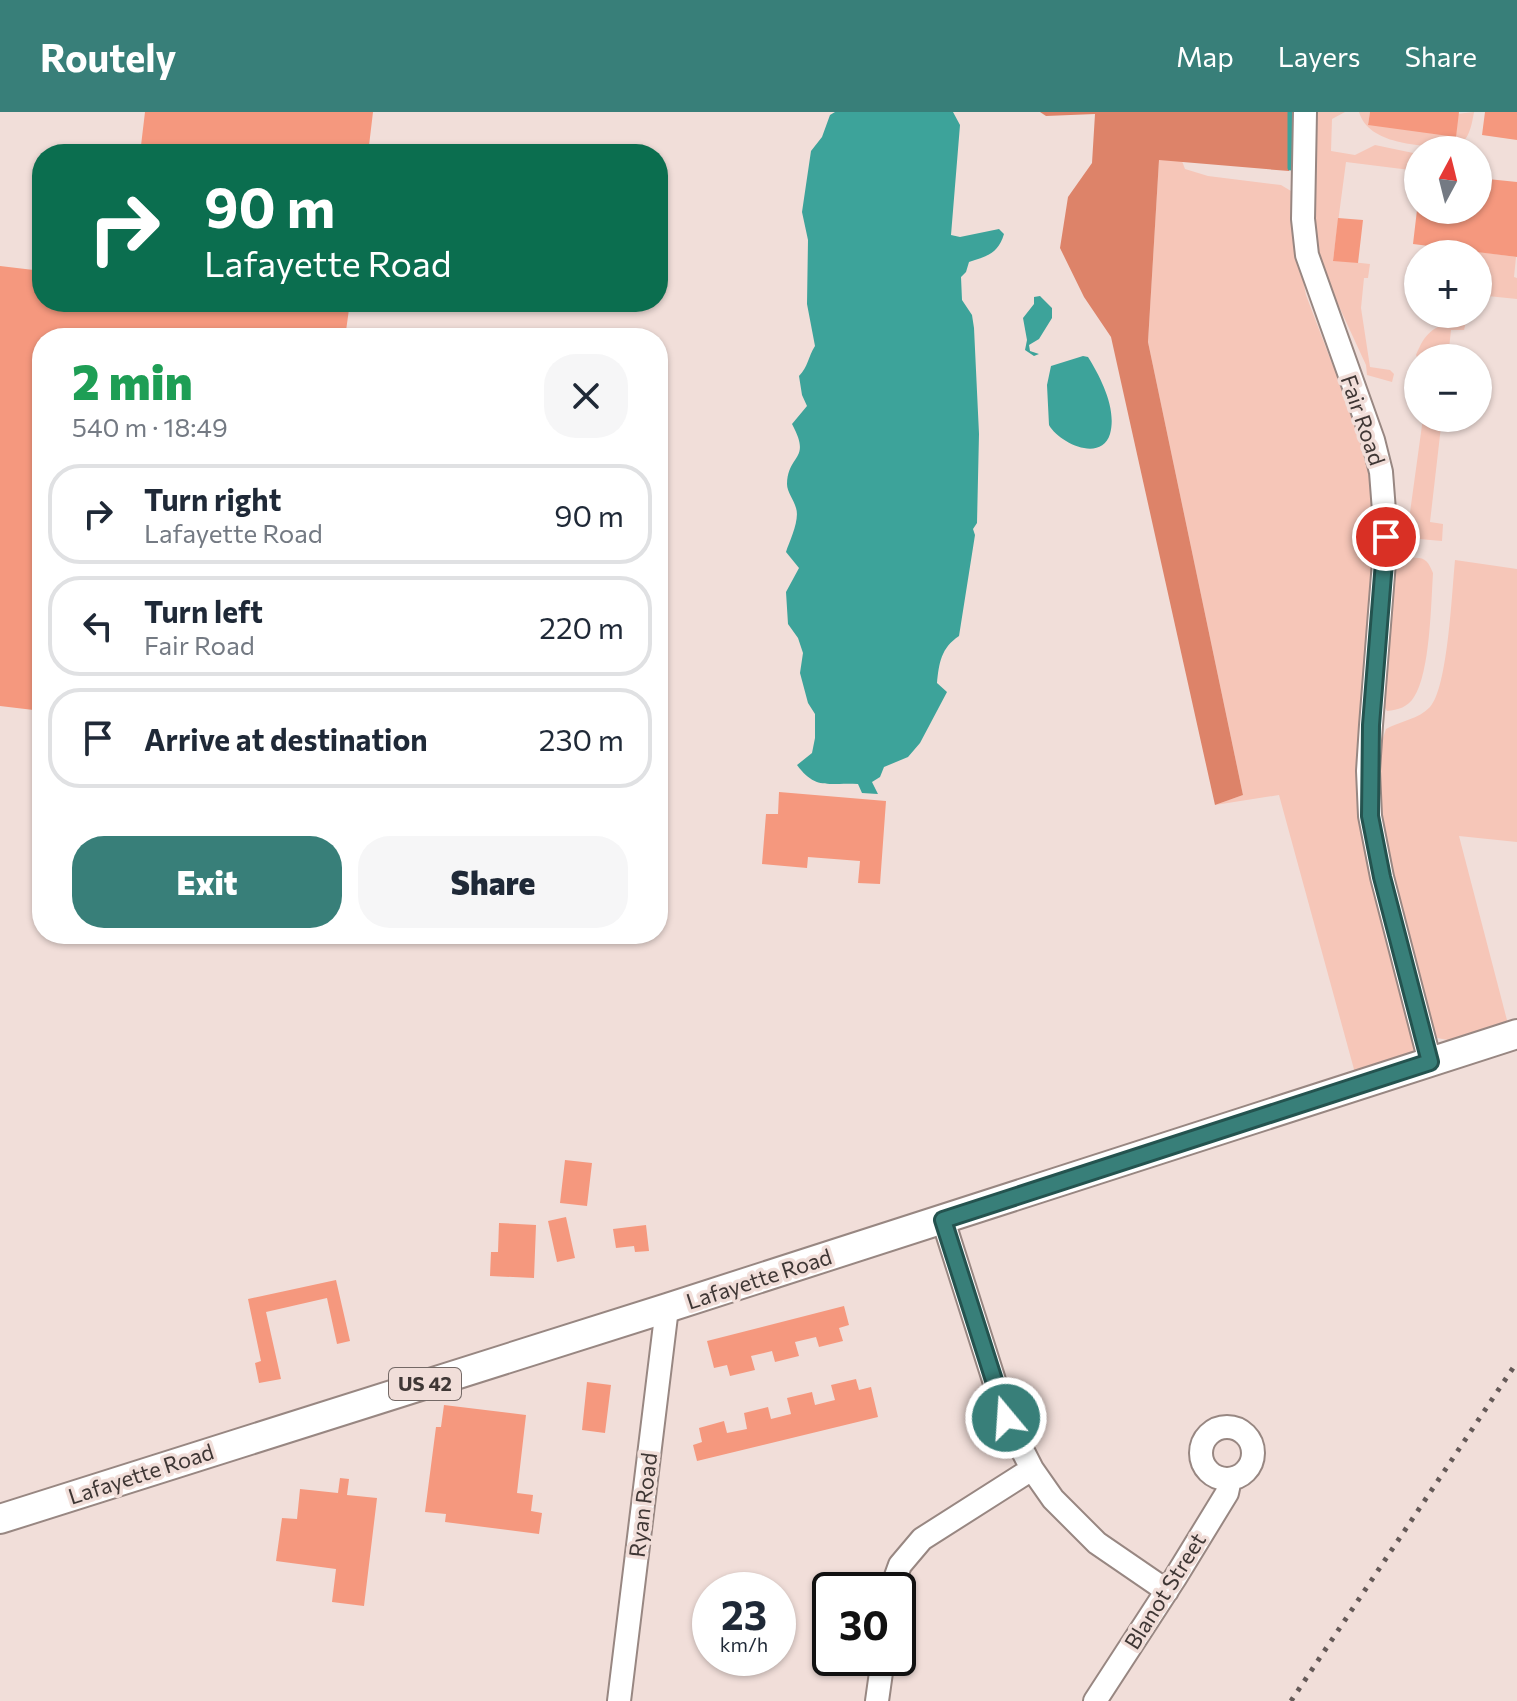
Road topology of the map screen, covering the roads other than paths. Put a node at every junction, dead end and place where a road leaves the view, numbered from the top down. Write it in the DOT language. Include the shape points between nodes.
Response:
graph roads {
  1 [pos="1305,112"];
  2 [pos="1517,1034"];
  3 [pos="1430,1062"];
  4 [pos="943,1220"];
  5 [pos="667,1308"];
  6 [pos="1032,1469"];
  7 [pos="1230,1479"];
  8 [pos="0,1519"];
  9 [pos="897,1572"];
  10 [pos="1167,1591"];
  11 [pos="880,1676"];
  12 [pos="619,1701"];
  13 [pos="877,1701"];
  14 [pos="1095,1701"];
  1 -- 3 [label="street, Fair Road" via="1307,255 1373,440 1382,482 1386,537 1371,725 1370,816"];
  2 -- 3 [label="main road, Lafayette Road / US 42"];
  3 -- 4 [label="main road, Lafayette Road / US 42"];
  4 -- 5 [label="main road, Lafayette Road / US 42"];
  4 -- 6 [label="street" via="1006,1418"];
  5 -- 8 [label="main road, Lafayette Road / US 42"];
  5 -- 12 [label="street, Ryan Road"];
  6 -- 9 [label="street" via="922,1539"];
  6 -- 10 [label="street" via="1074,1522"];
  7 -- 10 [label="street, Blanot Street" via="1227,1493"];
  10 -- 14 [label="street, Blanot Street"];
  11 -- 13 [label="street"];
}
